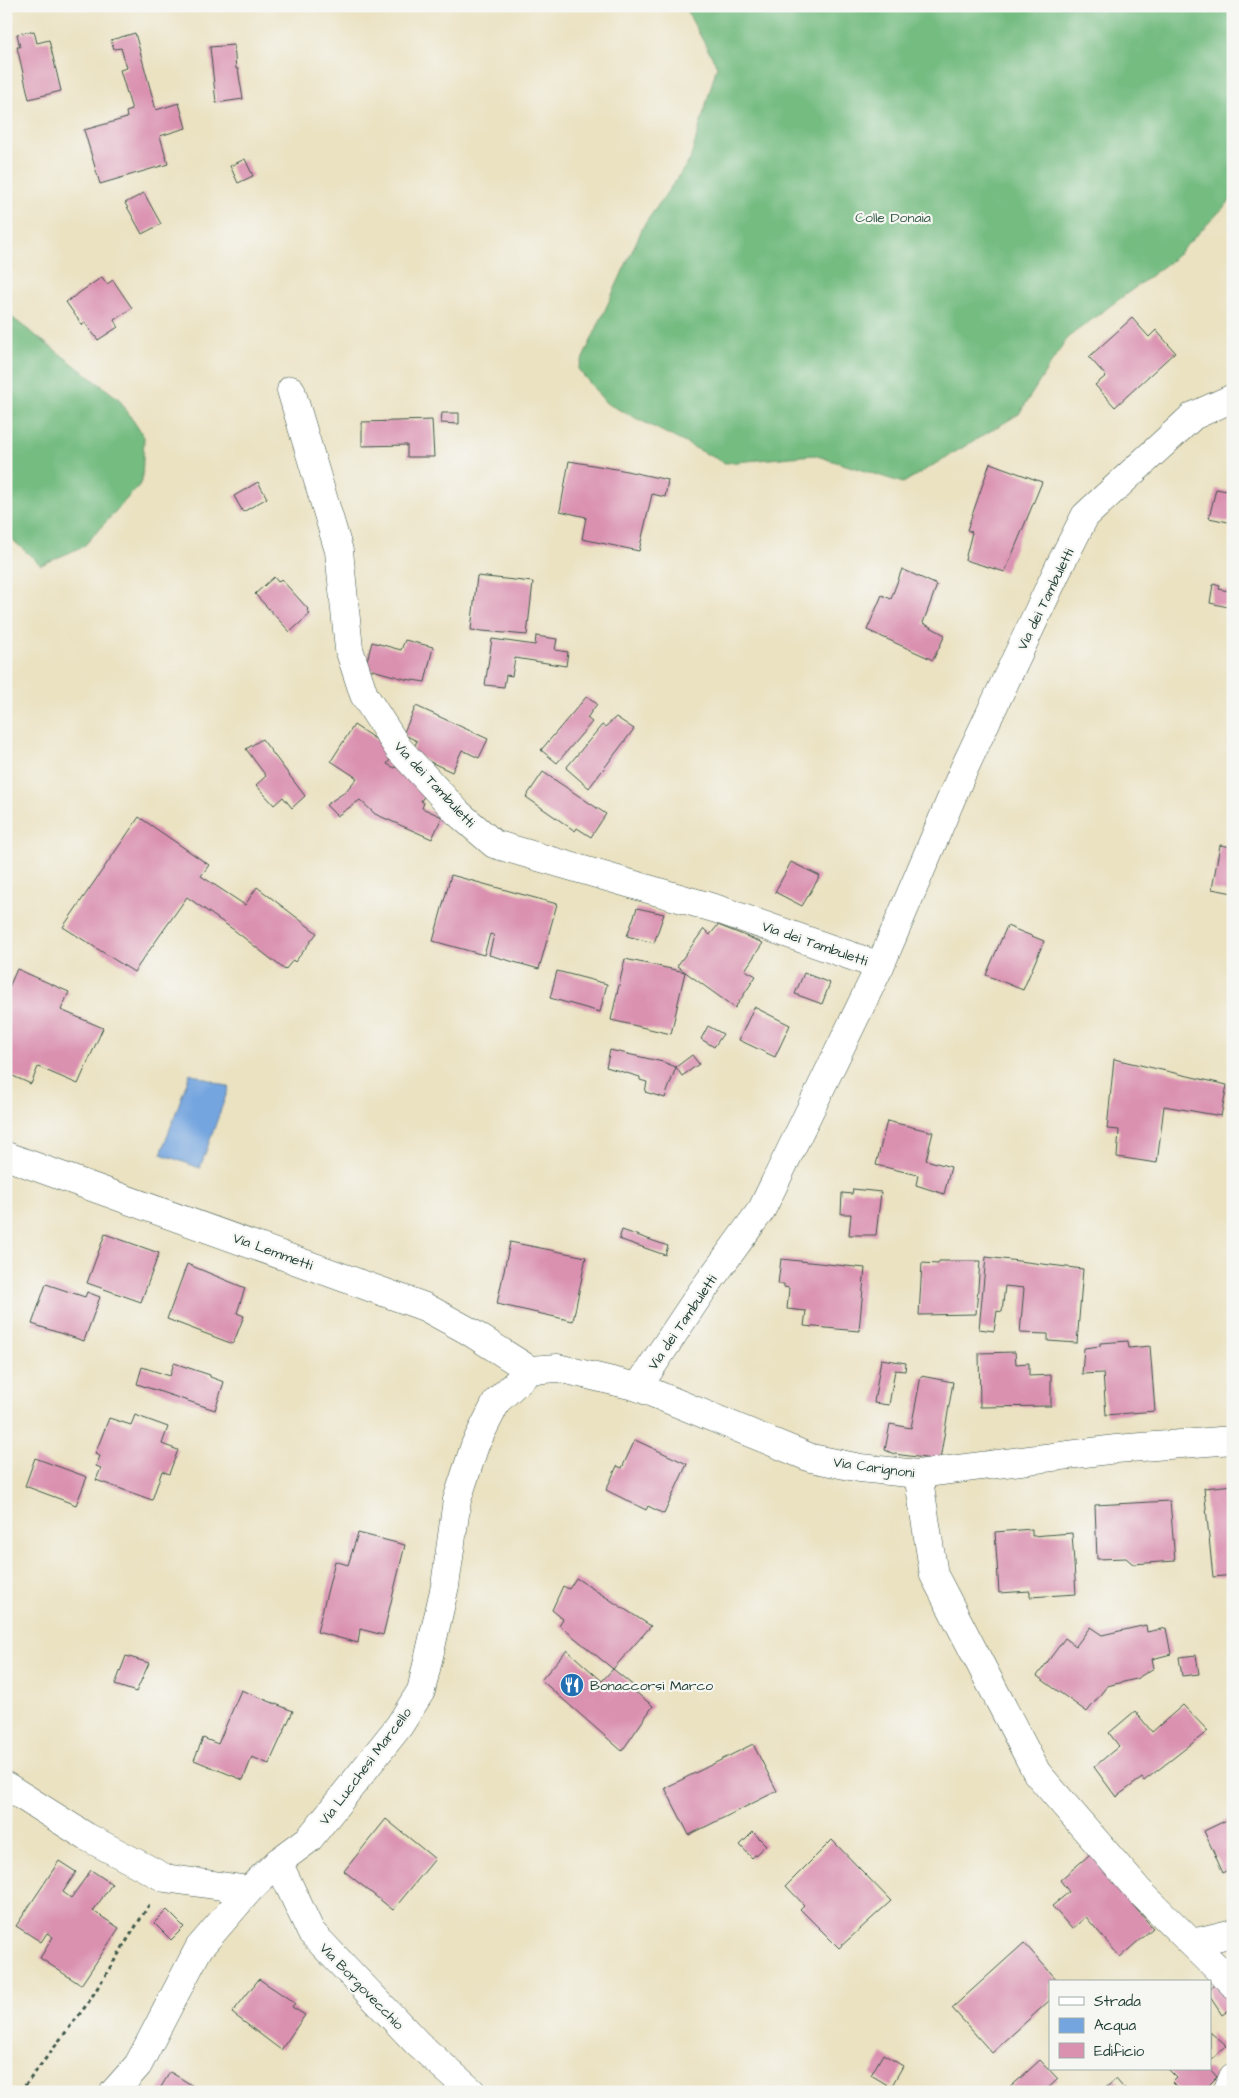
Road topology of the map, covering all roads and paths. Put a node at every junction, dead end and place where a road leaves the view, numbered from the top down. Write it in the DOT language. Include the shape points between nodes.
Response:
graph roads {
  1 [pos="291,390"];
  2 [pos="1233,398"];
  3 [pos="880,966"];
  4 [pos="6,1156"];
  5 [pos="530,1370"];
  6 [pos="638,1387"];
  7 [pos="1233,1440"];
  8 [pos="918,1474"];
  9 [pos="6,1786"];
  10 [pos="278,1862"];
  11 [pos="165,1878"];
  12 [pos="249,1890"];
  13 [pos="1233,1932"];
  14 [pos="1192,1943"];
  15 [pos="1233,1984"];
  16 [pos="1233,2078"];
  17 [pos="20,2092"];
  18 [pos="114,2092"];
  19 [pos="472,2092"];
  20 [pos="1227,2092"];
  1 -- 3 [label="street, Via dei Tambuletti" via="339,551 349,649 364,695 398,748 458,813 494,844 717,909"];
  2 -- 3 [label="street, Via dei Tambuletti" via="1193,416 1086,516 963,771"];
  3 -- 6 [label="street, Via dei Tambuletti" via="762,1209"];
  4 -- 5 [label="street, Via Lemmetti" via="425,1307"];
  5 -- 6 [label="street, Via Carignoni" via="558,1368"];
  5 -- 10 [label="street, Via Lucchesi Marcello" via="498,1401 475,1444 457,1500 445,1586 421,1691 399,1726 309,1839"];
  6 -- 8 [label="street, Via Carignoni" via="811,1458 860,1468"];
  7 -- 8 [label="street, Via Carignoni" via="1116,1448"];
  8 -- 14 [label="street" via="934,1575 1037,1773 1138,1890"];
  9 -- 11 [label="street" via="87,1837"];
  10 -- 12 [label="street, Via Lucchesi Marcello"];
  10 -- 19 [label="street, Via Borgovecchio" via="311,1932 418,2044"];
  11 -- 12 [label="street"];
  11 -- 17 [label="path" via="88,2003"];
  12 -- 18 [label="street, Via Lucchesi Marcello" via="199,1948 138,2065"];
  13 -- 14 [label="street"];
  14 -- 15 [label="street"];
  16 -- 20 [label="street"];
}
